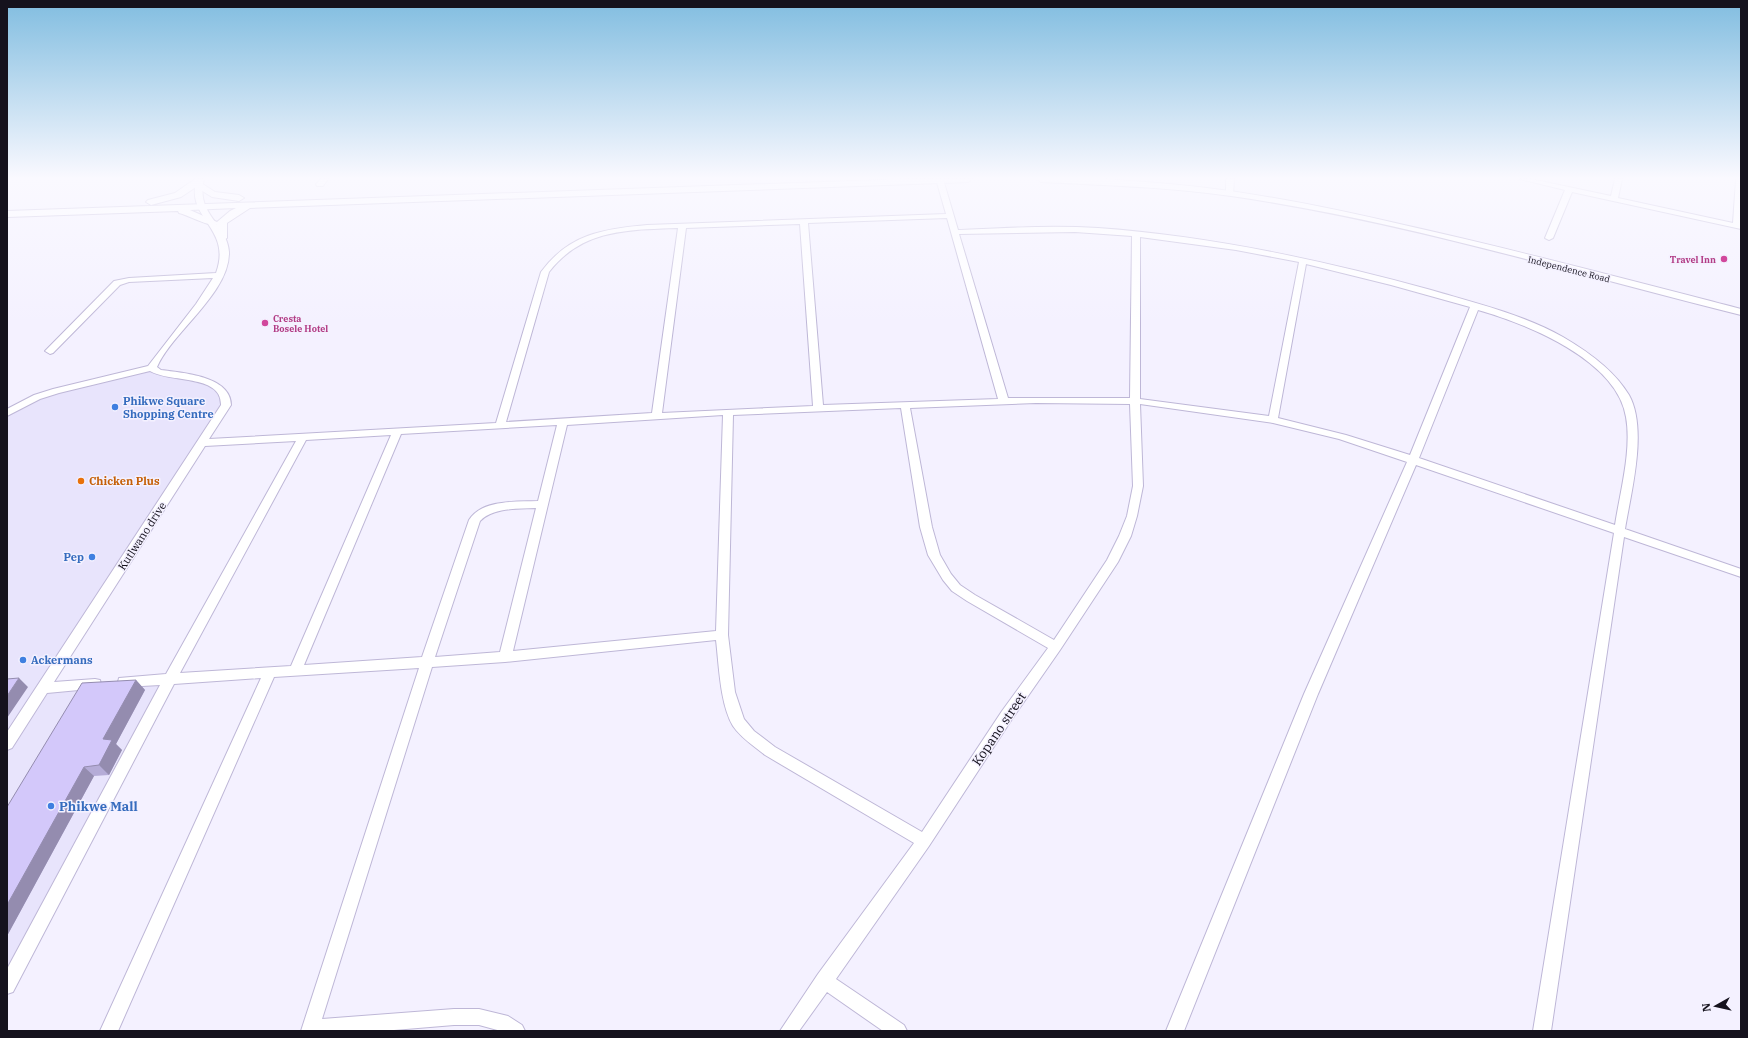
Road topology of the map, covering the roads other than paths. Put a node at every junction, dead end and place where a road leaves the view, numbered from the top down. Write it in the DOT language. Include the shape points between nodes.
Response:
graph roads {
  1 [pos="216,227"];
  2 [pos="222,227"];
  3 [pos="644,227"];
  4 [pos="682,227"];
  5 [pos="804,227"];
  6 [pos="953,227"];
  7 [pos="1404,227"];
  8 [pos="1429,227"];
  9 [pos="1553,227"];
  10 [pos="954,232"];
  11 [pos="1136,234"];
  12 [pos="222,238"];
  13 [pos="1549,238"];
  14 [pos="1304,260"];
  15 [pos="219,275"];
  16 [pos="1741,304"];
  17 [pos="1475,306"];
  18 [pos="1741,312"];
  19 [pos="50,351"];
  20 [pos="152,368"];
  21 [pos="1004,401"];
  22 [pos="1136,401"];
  23 [pos="905,405"];
  24 [pos="818,409"];
  25 [pos="728,412"];
  26 [pos="7,413"];
  27 [pos="657,416"];
  28 [pos="1273,420"];
  29 [pos="562,422"];
  30 [pos="500,426"];
  31 [pos="398,433"];
  32 [pos="303,438"];
  33 [pos="201,443"];
  34 [pos="1413,460"];
  35 [pos="542,504"];
  36 [pos="1620,531"];
  37 [pos="1741,573"];
  38 [pos="722,635"];
  39 [pos="1056,647"];
  40 [pos="505,657"];
  41 [pos="427,662"];
  42 [pos="295,671"];
  43 [pos="270,672"];
  44 [pos="170,679"];
  45 [pos="44,688"];
  46 [pos="7,744"];
  47 [pos="924,841"];
  48 [pos="824,980"];
  49 [pos="7,986"];
  50 [pos="311,1030"];
  51 [pos="109,1031"];
  52 [pos="516,1031"];
  53 [pos="789,1031"];
  54 [pos="898,1031"];
  55 [pos="1174,1031"];
  56 [pos="1542,1031"];
  1 -- 12 [label="street"];
  2 -- 12 [label="main road"];
  3 -- 30 [label="street" via="600,233 570,246 555,258 545,272 539,289"];
  4 -- 27 [label="street"];
  5 -- 24 [label="street"];
  6 -- 10 [label="street"];
  7 -- 18 [label="main road, Independence Road"];
  8 -- 16 [label="main road, Independence Road"];
  9 -- 13 [label="street"];
  10 -- 11 [label="street" via="1054,229"];
  10 -- 21 [label="street"];
  11 -- 14 [label="street" via="1190,240"];
  11 -- 22 [label="street, Kopano street"];
  12 -- 15 [label="street" via="225,250"];
  14 -- 17 [label="street"];
  14 -- 28 [label="street"];
  15 -- 19 [label="street" via="129,280 117,283"];
  15 -- 20 [label="street"];
  17 -- 34 [label="street"];
  17 -- 36 [label="street" via="1516,319 1557,339 1596,364 1619,389 1632,417 1633,437"];
  20 -- 26 [label="street" via="47,394"];
  20 -- 33 [label="street, Kutlwano drive" via="158,372 209,383 225,392 228,399 226,406"];
  21 -- 22 [label="street"];
  21 -- 23 [label="street"];
  22 -- 28 [label="street"];
  22 -- 39 [label="street, Kopano street" via="1138,486 1132,516 1112,562"];
  23 -- 24 [label="street"];
  23 -- 39 [label="street" via="926,527 934,555 947,577 956,588 971,598"];
  24 -- 25 [label="street"];
  25 -- 27 [label="street"];
  25 -- 38 [label="street"];
  27 -- 29 [label="street"];
  28 -- 34 [label="street" via="1342,437"];
  29 -- 30 [label="street"];
  29 -- 35 [label="street"];
  30 -- 31 [label="street"];
  31 -- 32 [label="street"];
  31 -- 42 [label="street"];
  32 -- 33 [label="street"];
  32 -- 44 [label="street"];
  33 -- 45 [label="street, Kutlwano drive"];
  34 -- 36 [label="street"];
  34 -- 55 [label="street" via="1311,694"];
  35 -- 40 [label="street"];
  35 -- 41 [label="street" via="491,509 476,517"];
  36 -- 37 [label="street"];
  36 -- 56 [label="street"];
  38 -- 40 [label="street"];
  38 -- 47 [label="street" via="732,707 738,722 749,734 770,751"];
  39 -- 47 [label="street, Kopano street" via="1007,715"];
  40 -- 41 [label="street"];
  41 -- 42 [label="street"];
  41 -- 50 [label="street"];
  42 -- 43 [label="street"];
  43 -- 44 [label="street"];
  43 -- 51 [label="street"];
  44 -- 45 [label="street"];
  44 -- 49 [label="street"];
  45 -- 46 [label="street, Kutlwano drive"];
  47 -- 48 [label="street, Kopano street"];
  48 -- 53 [label="street, Kopano street"];
  48 -- 54 [label="street"];
  50 -- 52 [label="street" via="479,1017 498,1021"];
}
